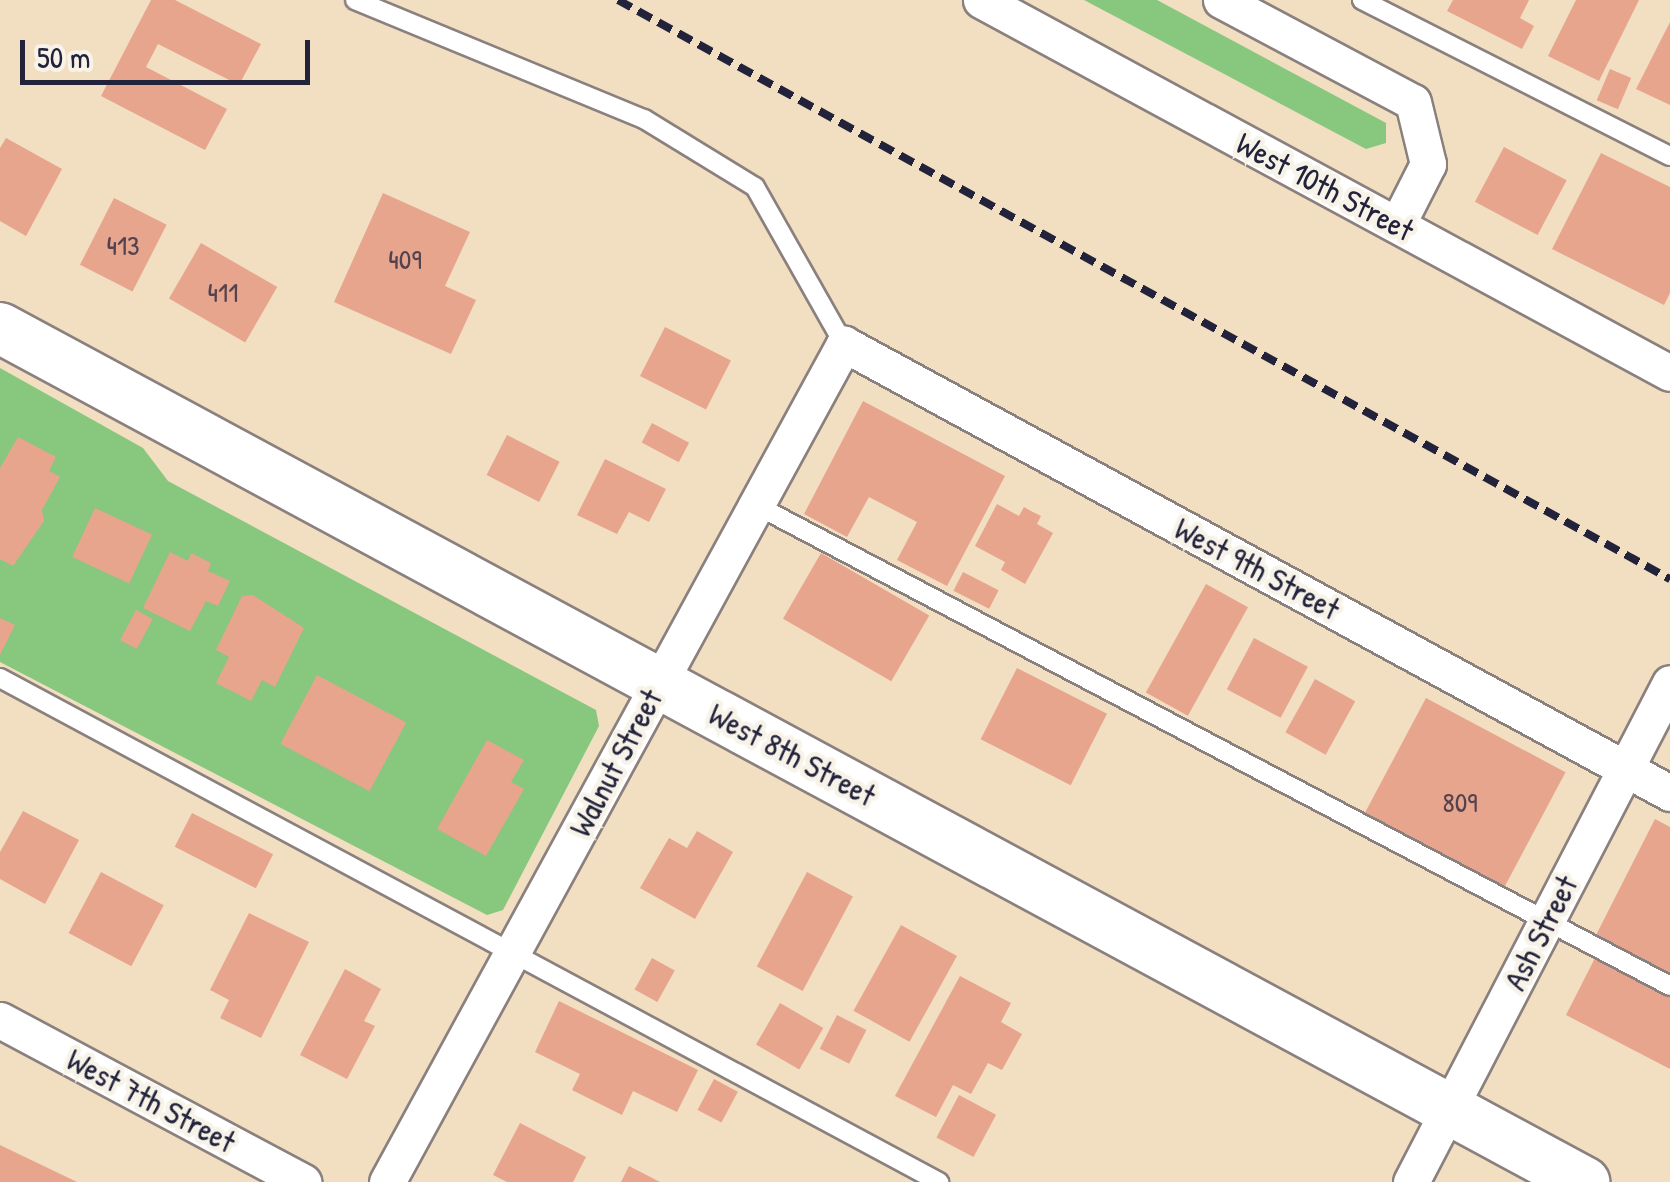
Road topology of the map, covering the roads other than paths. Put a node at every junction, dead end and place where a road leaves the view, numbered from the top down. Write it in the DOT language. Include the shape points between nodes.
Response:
graph roads {
  1 [pos="355,0"];
  2 [pos="1220,0"];
  3 [pos="1362,0"];
  4 [pos="999,4"];
  5 [pos="1670,156"];
  6 [pos="1397,226"];
  7 [pos="0,328"];
  8 [pos="844,344"];
  9 [pos="1670,373"];
  10 [pos="754,504"];
  11 [pos="0,678"];
  12 [pos="658,683"];
  13 [pos="1670,683"];
  14 [pos="1624,768"];
  15 [pos="1670,793"];
  16 [pos="1548,920"];
  17 [pos="516,952"];
  18 [pos="1670,986"];
  19 [pos="0,1020"];
  20 [pos="1449,1108"];
  21 [pos="303,1182"];
  22 [pos="387,1182"];
  23 [pos="939,1182"];
  24 [pos="1411,1182"];
  25 [pos="1584,1182"];
  1 -- 8 [label="lane" via="644,119 755,187"];
  2 -- 6 [label="street" via="1413,102 1428,164"];
  3 -- 5 [label="lane"];
  4 -- 6 [label="street, West 10th Street"];
  6 -- 9 [label="street, West 10th Street"];
  7 -- 12 [label="main road, West 8th Street"];
  8 -- 10 [label="street, Walnut Street"];
  8 -- 14 [label="street, West 9th Street"];
  10 -- 12 [label="street, Walnut Street"];
  10 -- 16 [label="lane"];
  11 -- 17 [label="lane"];
  12 -- 17 [label="street, Walnut Street"];
  12 -- 20 [label="main road, West 8th Street"];
  13 -- 14 [label="street, Ash Street"];
  14 -- 15 [label="street, West 9th Street"];
  14 -- 16 [label="street, Ash Street"];
  16 -- 18 [label="lane"];
  16 -- 20 [label="street, Ash Street"];
  17 -- 22 [label="street, Walnut Street"];
  17 -- 23 [label="lane"];
  19 -- 21 [label="street, West 7th Street"];
  20 -- 24 [label="street, Ash Street"];
  20 -- 25 [label="main road, West 8th Street"];
}
